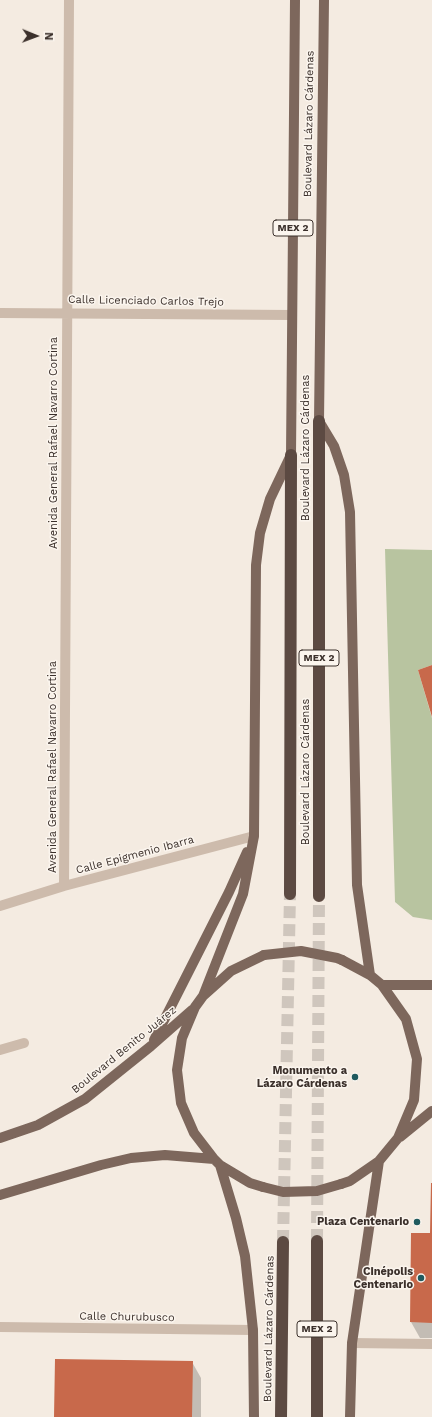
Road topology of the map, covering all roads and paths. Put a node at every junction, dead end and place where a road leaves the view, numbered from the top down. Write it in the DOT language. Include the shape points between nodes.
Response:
graph roads {
  1 [pos="68,0"];
  2 [pos="295,0"];
  3 [pos="324,0"];
  4 [pos="67,312"];
  5 [pos="0,313"];
  6 [pos="292,315"];
  7 [pos="319,421"];
  8 [pos="291,455"];
  9 [pos="254,836"];
  10 [pos="64,886"];
  11 [pos="290,894"];
  12 [pos="319,896"];
  13 [pos="0,906"];
  14 [pos="370,975"];
  15 [pos="382,985"];
  16 [pos="432,985"];
  17 [pos="204,996"];
  18 [pos="196,1007"];
  19 [pos="24,1043"];
  20 [pos="151,1046"];
  21 [pos="0,1050"];
  22 [pos="432,1111"];
  23 [pos="0,1138"];
  24 [pos="398,1138"];
  25 [pos="379,1161"];
  26 [pos="217,1162"];
  27 [pos="0,1195"];
  28 [pos="317,1241"];
  29 [pos="283,1242"];
  30 [pos="0,1327"];
  31 [pos="253,1330"];
  32 [pos="352,1343"];
  33 [pos="432,1344"];
  34 [pos="254,1417"];
  35 [pos="281,1417"];
  36 [pos="317,1417"];
  37 [pos="350,1417"];
  1 -- 4 [label="street, Avenida General Rafael Navarro Cortina"];
  2 -- 6 [label="main road, Boulevard Lázaro Cárdenas / MEX 2"];
  3 -- 7 [label="main road, Boulevard Lázaro Cárdenas / MEX 2"];
  4 -- 5 [label="street, Calle Licenciado Carlos Trejo"];
  4 -- 6 [label="street, Calle Licenciado Carlos Trejo"];
  4 -- 10 [label="street, Avenida General Rafael Navarro Cortina"];
  6 -- 8 [label="main road, Boulevard Lázaro Cárdenas / MEX 2"];
  7 -- 12 [label="highway, Boulevard Lázaro Cárdenas / MEX 2"];
  7 -- 14 [label="main road" via="334,446 344,475 350,512 357,885"];
  8 -- 9 [label="main road" via="270,499 260,534 256,565"];
  8 -- 11 [label="highway, Boulevard Lázaro Cárdenas / MEX 2"];
  9 -- 10 [label="street, Calle Epigmenio Ibarra"];
  9 -- 17 [label="main road" via="243,894"];
  9 -- 20 [label="main road" via="229,892"];
  10 -- 13 [label="street, Calle Epigmenio Ibarra"];
  14 -- 15 [label="main road"];
  14 -- 17 [label="main road, bridge" via="337,958 301,951 264,955 231,971"];
  15 -- 16 [label="main road"];
  15 -- 24 [label="main road" via="406,1019 417,1059 414,1100"];
  17 -- 18 [label="main road"];
  18 -- 20 [label="main road, Boulevard Benito Juárez"];
  18 -- 26 [label="main road" via="182,1038 177,1070 181,1103 194,1133"];
  19 -- 21 [label="street"];
  20 -- 23 [label="main road, Boulevard Benito Juárez" via="85,1099 38,1125"];
  22 -- 24 [label="main road"];
  24 -- 25 [label="main road"];
  25 -- 26 [label="main road, bridge" via="350,1181 317,1191 283,1192 250,1183"];
  25 -- 32 [label="main road"];
  26 -- 27 [label="main road" via="165,1155 131,1158"];
  26 -- 31 [label="main road" via="236,1218 245,1256"];
  28 -- 36 [label="highway, MEX 2"];
  29 -- 35 [label="highway, Boulevard Lázaro Cárdenas / MEX 2"];
  30 -- 31 [label="street, Calle Churubusco"];
  31 -- 34 [label="main road"];
  32 -- 33 [label="street"];
  32 -- 37 [label="main road"];
}
